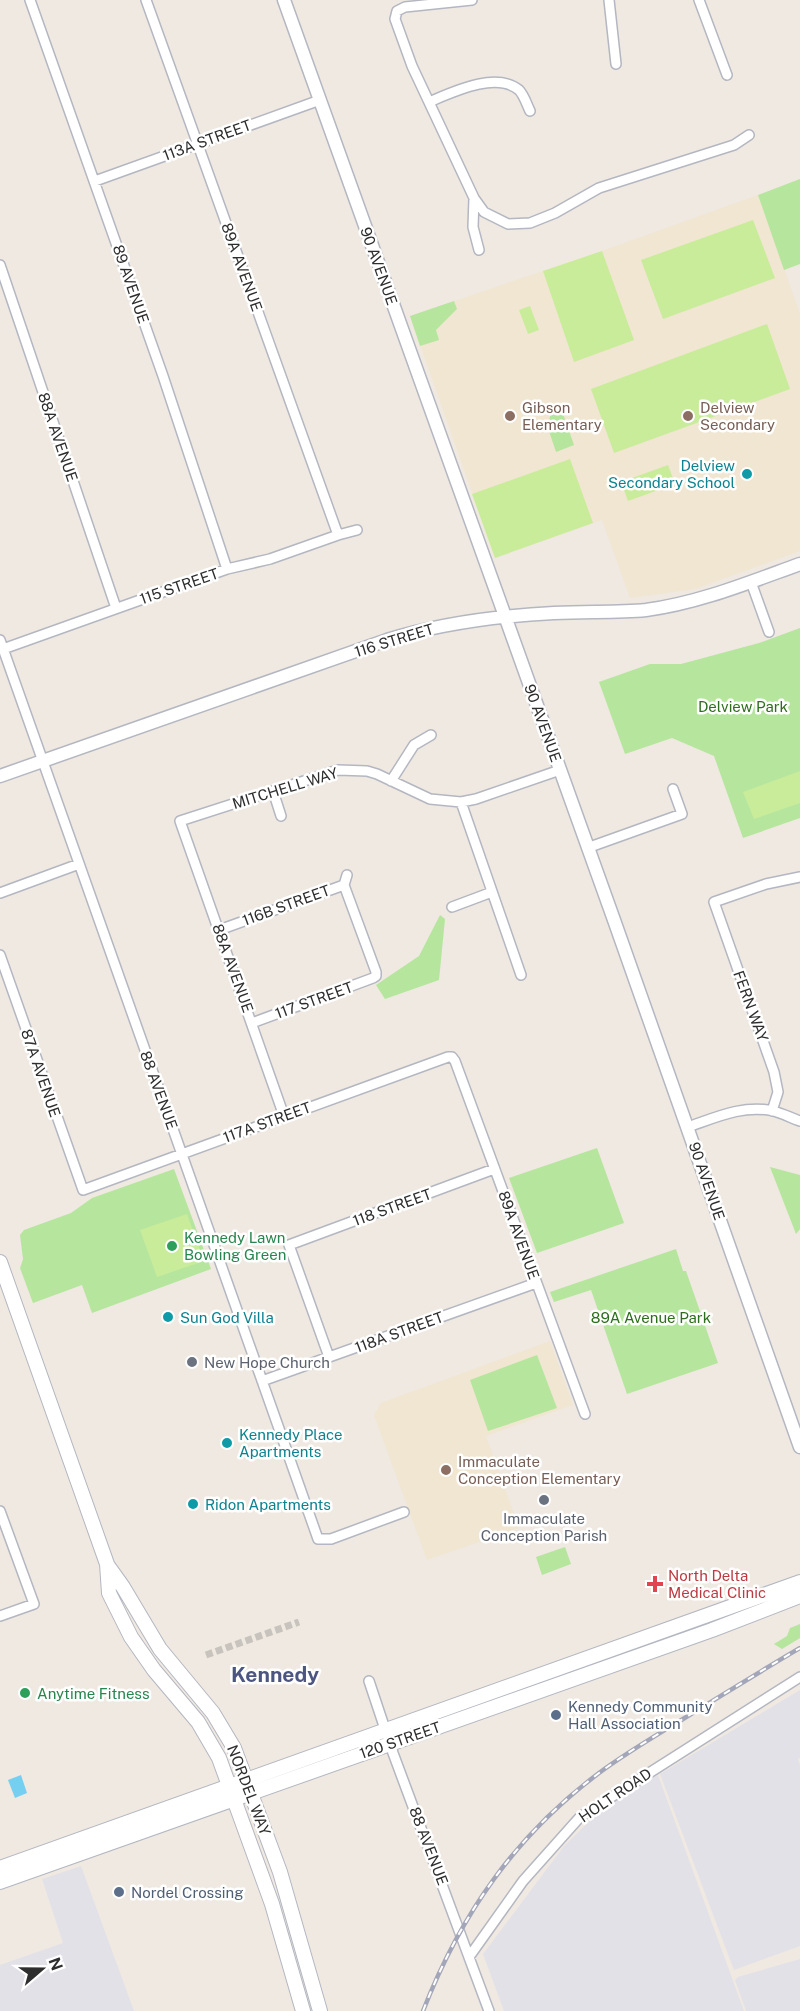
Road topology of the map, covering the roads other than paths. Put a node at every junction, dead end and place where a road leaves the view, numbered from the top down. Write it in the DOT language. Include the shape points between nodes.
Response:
graph roads {
  1 [pos="30,0"];
  2 [pos="146,0"];
  3 [pos="284,0"];
  4 [pos="472,0"];
  5 [pos="609,0"];
  6 [pos="699,0"];
  7 [pos="616,64"];
  8 [pos="727,75"];
  9 [pos="320,100"];
  10 [pos="429,102"];
  11 [pos="530,111"];
  12 [pos="749,135"];
  13 [pos="198,143"];
  14 [pos="95,181"];
  15 [pos="474,198"];
  16 [pos="479,250"];
  17 [pos="0,265"];
  18 [pos="357,530"];
  19 [pos="338,535"];
  20 [pos="800,564"];
  21 [pos="227,569"];
  22 [pos="751,582"];
  23 [pos="116,608"];
  24 [pos="505,617"];
  25 [pos="769,632"];
  26 [pos="2,645"];
  27 [pos="431,735"];
  28 [pos="43,760"];
  29 [pos="560,771"];
  30 [pos="0,776"];
  31 [pos="391,781"];
  32 [pos="673,789"];
  33 [pos="273,791"];
  34 [pos="460,802"];
  35 [pos="281,816"];
  36 [pos="180,821"];
  37 [pos="587,848"];
  38 [pos="79,864"];
  39 [pos="347,875"];
  40 [pos="800,877"];
  41 [pos="344,885"];
  42 [pos="492,892"];
  43 [pos="0,893"];
  44 [pos="452,907"];
  45 [pos="219,930"];
  46 [pos="0,956"];
  47 [pos="521,975"];
  48 [pos="252,1023"];
  49 [pos="452,1057"];
  50 [pos="772,1111"];
  51 [pos="284,1116"];
  52 [pos="800,1121"];
  53 [pos="688,1127"];
  54 [pos="182,1153"];
  55 [pos="494,1169"];
  56 [pos="83,1190"];
  57 [pos="0,1262"];
  58 [pos="536,1283"];
  59 [pos="329,1358"];
  60 [pos="262,1382"];
  61 [pos="585,1414"];
  62 [pos="800,1447"];
  63 [pos="0,1510"];
  64 [pos="404,1512"];
  65 [pos="107,1564"];
  66 [pos="800,1582"];
  67 [pos="800,1596"];
  68 [pos="0,1616"];
  69 [pos="622,1646"];
  70 [pos="800,1677"];
  71 [pos="369,1681"];
  72 [pos="560,1684"];
  73 [pos="385,1729"];
  74 [pos="390,1743"];
  75 [pos="249,1786"];
  76 [pos="232,1792"];
  77 [pos="93,1834"];
  78 [pos="59,1861"];
  79 [pos="0,1868"];
  80 [pos="0,1882"];
  81 [pos="469,1957"];
  82 [pos="303,2011"];
  83 [pos="320,2011"];
  84 [pos="489,2011"];
  1 -- 14 [label="street, 89 AVENUE"];
  2 -- 13 [label="street, 89A AVENUE"];
  3 -- 9 [label="street, 90 AVENUE"];
  4 -- 10 [label="street" via="399,8 395,19"];
  5 -- 7 [label="street"];
  6 -- 8 [label="street"];
  9 -- 13 [label="street, 113A STREET"];
  9 -- 24 [label="street, 90 AVENUE"];
  10 -- 11 [label="street" via="463,88 500,81 520,91"];
  10 -- 15 [label="street"];
  12 -- 15 [label="street" via="734,145 599,188 530,223 508,224 484,212"];
  13 -- 14 [label="street, 113A STREET"];
  13 -- 19 [label="street, 89A AVENUE"];
  14 -- 21 [label="street, 89 AVENUE"];
  15 -- 16 [label="street" via="473,227"];
  17 -- 23 [label="street, 88A AVENUE"];
  18 -- 19 [label="street, 115 STREET"];
  19 -- 21 [label="street, 115 STREET" via="270,559"];
  20 -- 22 [label="street, 116 STREET"];
  21 -- 23 [label="street, 115 STREET"];
  22 -- 24 [label="street, 116 STREET" via="703,598 646,610"];
  22 -- 25 [label="street"];
  23 -- 26 [label="street, 115 STREET"];
  24 -- 28 [label="street, 116 STREET" via="456,622 387,640"];
  24 -- 29 [label="street, 90 AVENUE"];
  26 -- 28 [label="street, 88 AVENUE"];
  27 -- 31 [label="street" via="414,745"];
  28 -- 30 [label="street, 116 STREET"];
  28 -- 38 [label="street, 88 AVENUE"];
  29 -- 34 [label="street, MITCHELL WAY"];
  29 -- 37 [label="street, 90 AVENUE"];
  31 -- 33 [label="street, MITCHELL WAY" via="367,771 347,769"];
  31 -- 34 [label="street, MITCHELL WAY" via="430,799"];
  32 -- 37 [label="street" via="682,814"];
  33 -- 35 [label="street"];
  33 -- 36 [label="street, MITCHELL WAY"];
  34 -- 42 [label="street"];
  36 -- 45 [label="street, 88A AVENUE"];
  37 -- 53 [label="street, 90 AVENUE"];
  38 -- 43 [label="street"];
  38 -- 54 [label="street, 88 AVENUE"];
  39 -- 41 [label="street, 116B STREET"];
  40 -- 50 [label="street, FERN WAY" via="714,902 774,1072 778,1092"];
  41 -- 45 [label="street, 116B STREET"];
  41 -- 48 [label="street, 117 STREET" via="375,976"];
  42 -- 44 [label="street"];
  42 -- 47 [label="street"];
  45 -- 48 [label="street, 88A AVENUE"];
  46 -- 56 [label="street, 87A AVENUE"];
  48 -- 51 [label="street, 88A AVENUE"];
  49 -- 51 [label="street, 117A STREET"];
  49 -- 55 [label="street, 89A AVENUE"];
  50 -- 52 [label="street"];
  50 -- 53 [label="street" via="734,1112"];
  51 -- 54 [label="street, 117A STREET"];
  53 -- 62 [label="street, 90 AVENUE"];
  54 -- 56 [label="street, 117A STREET"];
  54 -- 60 [label="street, 88 AVENUE"];
  55 -- 58 [label="street, 89A AVENUE"];
  55 -- 59 [label="street, 118 STREET" via="289,1245"];
  57 -- 65 [label="main road, NORDEL WAY"];
  58 -- 59 [label="street, 118A STREET"];
  58 -- 61 [label="street, 89A AVENUE"];
  59 -- 60 [label="street, 118A STREET"];
  60 -- 64 [label="street, 88 AVENUE" via="318,1539 331,1539"];
  63 -- 68 [label="street" via="34,1604"];
  65 -- 75 [label="main road, NORDEL WAY" via="160,1649 222,1726"];
  65 -- 76 [label="main road, NORDEL WAY" via="109,1593 126,1627 154,1670 202,1728"];
  66 -- 69 [label="main road, 120 STREET"];
  67 -- 72 [label="main road, 120 STREET"];
  69 -- 72 [label="main road" via="609,1657 561,1674"];
  69 -- 73 [label="main road, 120 STREET"];
  70 -- 81 [label="street, HOLT ROAD" via="580,1817 523,1881"];
  71 -- 73 [label="street, 88 AVENUE"];
  72 -- 74 [label="main road, 120 STREET"];
  73 -- 74 [label="street, 88 AVENUE"];
  73 -- 75 [label="main road, 120 STREET"];
  74 -- 75 [label="main road, 120 STREET"];
  74 -- 81 [label="street, 88 AVENUE"];
  75 -- 76 [label="main road, 120 STREET"];
  75 -- 83 [label="main road, NORDEL WAY" via="280,1872"];
  76 -- 77 [label="main road, 120 STREET"];
  76 -- 78 [label="main road, 120 STREET"];
  76 -- 82 [label="main road, NORDEL WAY" via="272,1904"];
  77 -- 78 [label="main road" via="87,1844 63,1854"];
  77 -- 79 [label="main road, 120 STREET"];
  78 -- 80 [label="main road, 120 STREET"];
  81 -- 84 [label="street, 88 AVENUE"];
}
